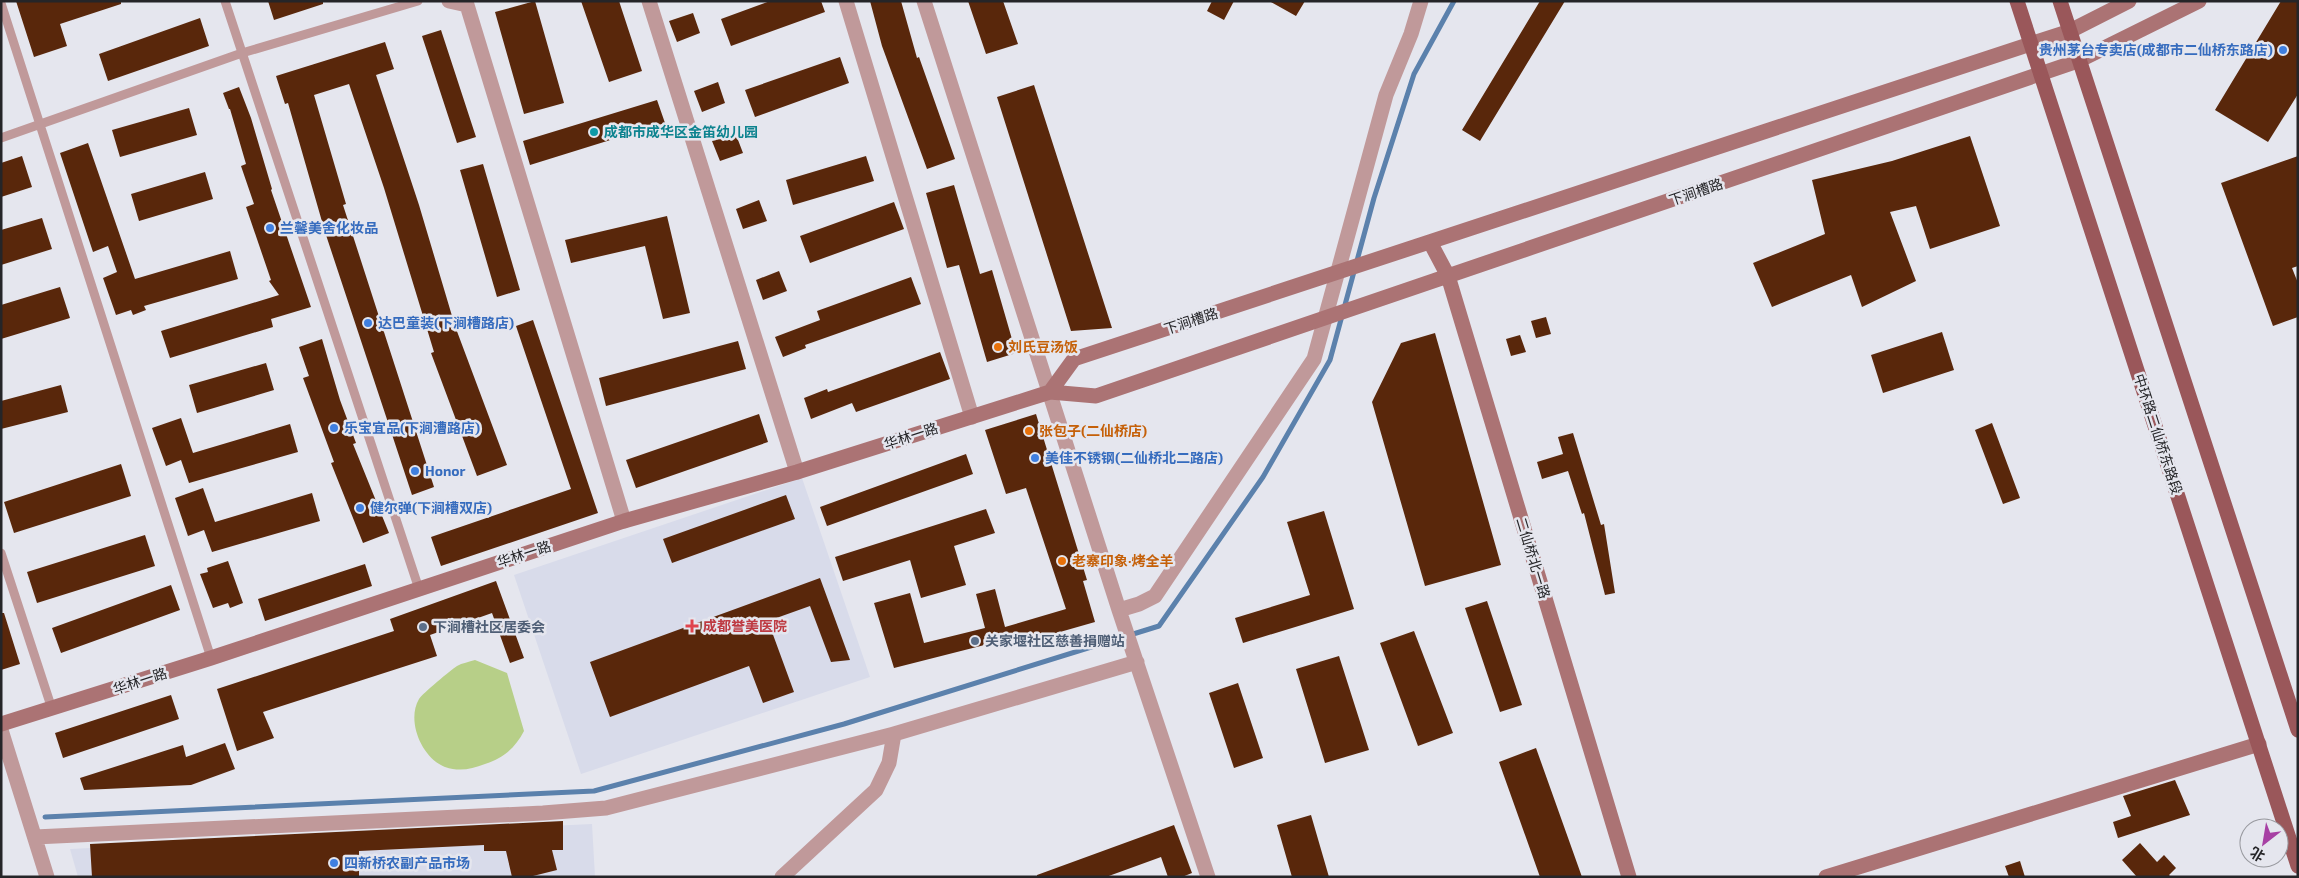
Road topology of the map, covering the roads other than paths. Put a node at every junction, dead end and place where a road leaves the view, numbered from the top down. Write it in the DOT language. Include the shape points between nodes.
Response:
graph roads {
  1 [pos="225,1"];
  2 [pos="418,1"];
  3 [pos="449,1"];
  4 [pos="649,1"];
  5 [pos="846,1"];
  6 [pos="924,1"];
  7 [pos="1422,1"];
  8 [pos="2017,1"];
  9 [pos="2060,1"];
  10 [pos="2129,1"];
  11 [pos="2199,1"];
  12 [pos="1,3"];
  13 [pos="474,3"];
  14 [pos="2070,31"];
  15 [pos="2030,44"];
  16 [pos="242,53"];
  17 [pos="2078,61"];
  18 [pos="2040,75"];
  19 [pos="40,124"];
  20 [pos="1,138"];
  21 [pos="1430,242"];
  22 [pos="1342,271"];
  23 [pos="1448,276"];
  24 [pos="1330,316"];
  25 [pos="1050,392"];
  26 [pos="972,417"];
  27 [pos="797,472"];
  28 [pos="624,522"];
  29 [pos="1,553"];
  30 [pos="419,589"];
  31 [pos="1120,614"];
  32 [pos="211,658"];
  33 [pos="1135,658"];
  34 [pos="52,709"];
  35 [pos="1,724"];
  36 [pos="1,730"];
  37 [pos="2298,730"];
  38 [pos="894,734"];
  39 [pos="2259,744"];
  40 [pos="34,837"];
  41 [pos="2298,866"];
  42 [pos="47,877"];
  43 [pos="782,877"];
  44 [pos="1208,877"];
  45 [pos="1629,877"];
  46 [pos="1826,877"];
  1 -- 16 [label="lane"];
  2 -- 16 [label="lane"];
  3 -- 13 [label="street"];
  4 -- 27 [label="street"];
  5 -- 26 [label="street"];
  6 -- 25 [label="street"];
  7 -- 22 [label="street" via="1386,95"];
  8 -- 15 [label="main road, 中环路二仙桥东路段"];
  9 -- 14 [label="main road"];
  10 -- 14 [label="street"];
  11 -- 17 [label="street, 下涧槽路"];
  12 -- 19 [label="lane"];
  13 -- 28 [label="street"];
  14 -- 15 [label="street"];
  14 -- 17 [label="main road"];
  15 -- 18 [label="main road, 中环路二仙桥东路段"];
  15 -- 21 [label="street"];
  16 -- 19 [label="lane"];
  16 -- 30 [label="lane"];
  17 -- 18 [label="street, 下涧槽路"];
  17 -- 37 [label="main road"];
  18 -- 23 [label="street, 下涧槽路"];
  18 -- 39 [label="main road, 中环路二仙桥东路段"];
  19 -- 20 [label="lane"];
  19 -- 32 [label="lane"];
  21 -- 22 [label="street, 下涧槽路"];
  21 -- 23 [label="street, 二仙桥北一路"];
  22 -- 24 [label="street"];
  22 -- 25 [label="street, 下涧槽路" via="1074,359"];
  23 -- 24 [label="street, 下涧槽路"];
  23 -- 45 [label="street, 二仙桥北一路"];
  24 -- 25 [label="street, 下涧槽路" via="1096,396"];
  24 -- 31 [label="street" via="1314,359 1155,596"];
  25 -- 26 [label="street, 华林一路"];
  25 -- 31 [label="street"];
  26 -- 27 [label="street, 华林一路"];
  27 -- 28 [label="street, 华林一路"];
  28 -- 30 [label="street, 华林一路"];
  29 -- 34 [label="lane"];
  30 -- 32 [label="street, 华林一路"];
  31 -- 33 [label="street"];
  32 -- 34 [label="street, 华林一路"];
  33 -- 38 [label="street"];
  33 -- 44 [label="street"];
  34 -- 35 [label="street, 华林一路"];
  36 -- 40 [label="street"];
  38 -- 40 [label="street" via="606,808"];
  38 -- 43 [label="street" via="889,763 876,790"];
  39 -- 41 [label="main road, 中环路二仙桥东路段"];
  39 -- 46 [label="street"];
  40 -- 42 [label="street"];
}
